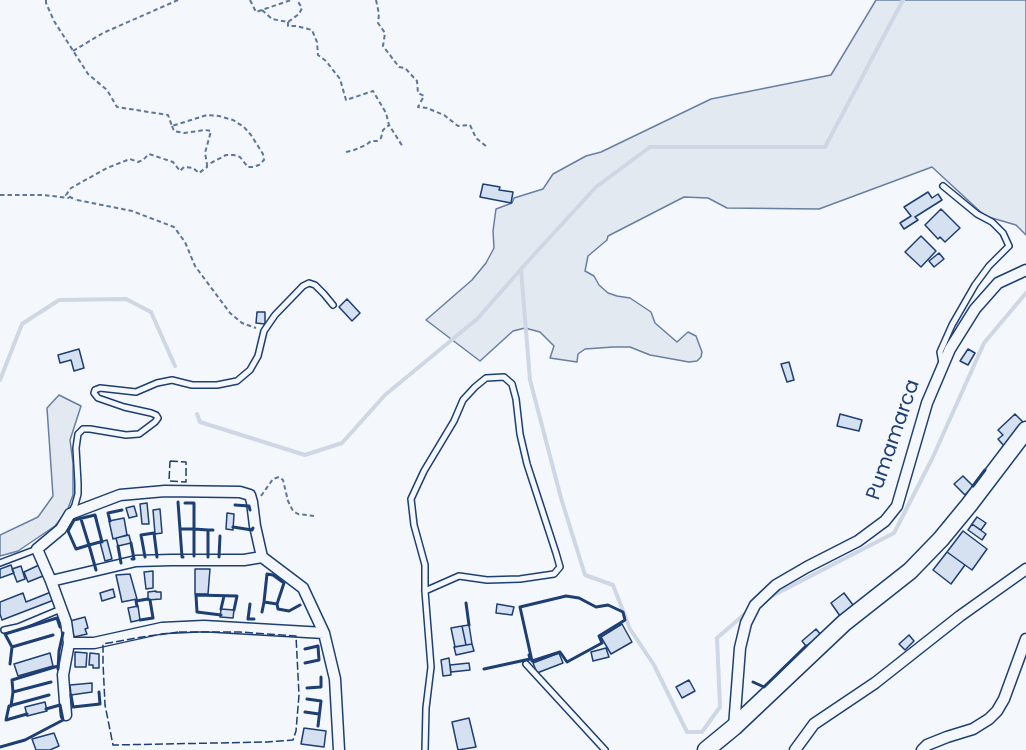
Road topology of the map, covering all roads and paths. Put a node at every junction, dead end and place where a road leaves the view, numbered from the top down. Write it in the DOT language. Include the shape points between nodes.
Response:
graph roads {
  1 [pos="46,0"];
  2 [pos="178,0"];
  3 [pos="250,0"];
  4 [pos="291,0"];
  5 [pos="297,0"];
  6 [pos="376,0"];
  7 [pos="262,10"];
  8 [pos="288,22"];
  9 [pos="73,51"];
  10 [pos="389,125"];
  11 [pos="172,126"];
  12 [pos="403,147"];
  13 [pos="487,147"];
  14 [pos="346,152"];
  15 [pos="207,165"];
  16 [pos="943,186"];
  17 [pos="0,195"];
  18 [pos="76,200"];
  19 [pos="1026,270"];
  20 [pos="333,305"];
  21 [pos="264,331"];
  22 [pos="942,368"];
  23 [pos="1026,430"];
  24 [pos="249,495"];
  25 [pos="70,514"];
  26 [pos="314,516"];
  27 [pos="37,549"];
  28 [pos="262,556"];
  29 [pos="0,563"];
  30 [pos="1026,569"];
  31 [pos="51,581"];
  32 [pos="425,591"];
  33 [pos="61,609"];
  34 [pos="4,630"];
  35 [pos="324,633"];
  36 [pos="1026,639"];
  37 [pos="69,643"];
  38 [pos="526,664"];
  39 [pos="66,715"];
  40 [pos="734,727"];
  41 [pos="339,750"];
  42 [pos="425,750"];
  43 [pos="605,750"];
  44 [pos="706,750"];
  45 [pos="795,750"];
  46 [pos="922,750"];
  1 -- 9 [label="path"];
  2 -- 9 [label="path" via="103,33"];
  3 -- 7 [label="path" via="256,12"];
  4 -- 7 [label="path"];
  5 -- 8 [label="path" via="302,8"];
  6 -- 13 [label="path" via="378,23 385,33 383,46 399,67 417,81 418,93 424,96 418,107 444,115 458,126 470,125 476,138"];
  7 -- 8 [label="path" via="272,19"];
  8 -- 10 [label="path" via="288,26 312,30 318,56 340,79 346,100 373,91"];
  9 -- 11 [label="path" via="117,107 168,115"];
  10 -- 12 [label="path"];
  10 -- 14 [label="path" via="377,141"];
  11 -- 15 [label="path" via="174,131 184,133 211,131"];
  11 -- 15 [label="path" via="207,115 233,120 251,135 264,160 248,167 240,157 226,154"];
  15 -- 18 [label="path" via="199,173 184,167 180,171 173,162 149,154 138,162 130,159 71,188 66,195"];
  16 -- 22 [label="lane" via="992,222 1010,246 975,285 952,325 940,352"];
  17 -- 18 [label="path"];
  18 -- 21 [label="path" via="132,212 174,227 195,266 230,313 242,323"];
  19 -- 22 [label="street, Pumamarca" via="998,283 975,309"];
  20 -- 21 [label="lane" via="315,285 303,286"];
  21 -- 25 [label="lane" via="258,357 237,381 192,385 172,380 136,392 95,390 98,398 158,418 139,434 83,429 78,434 78,494"];
  22 -- 40 [label="street, Pumamarca" via="927,403 897,506 885,522 776,585 755,605 740,648"];
  23 -- 40 [label="main road" via="969,505 910,571 844,623"];
  24 -- 25 [label="street" via="165,491 120,495"];
  24 -- 26 [label="path" via="260,497 279,477 293,511"];
  24 -- 28 [label="street"];
  25 -- 27 [label="street" via="61,528"];
  27 -- 29 [label="lane"];
  27 -- 31 [label="street"];
  28 -- 31 [label="street" via="244,560 136,561"];
  28 -- 35 [label="street" via="303,588"];
  30 -- 45 [label="street" via="875,683 813,724"];
  31 -- 33 [label="street"];
  32 -- 32 [label="lane" via="425,565 411,499 463,399 486,378 504,377 512,384 527,464 560,567 554,574 520,579 459,576"];
  32 -- 42 [label="lane" via="431,667"];
  33 -- 34 [label="lane"];
  33 -- 37 [label="street"];
  35 -- 37 [label="street" via="204,626 162,628 94,643"];
  35 -- 41 [label="street" via="334,679"];
  36 -- 46 [label="street" via="997,711 973,729"];
  37 -- 39 [label="street" via="63,675"];
  38 -- 43 [label="lane"];
  40 -- 44 [label="main road"];
}
